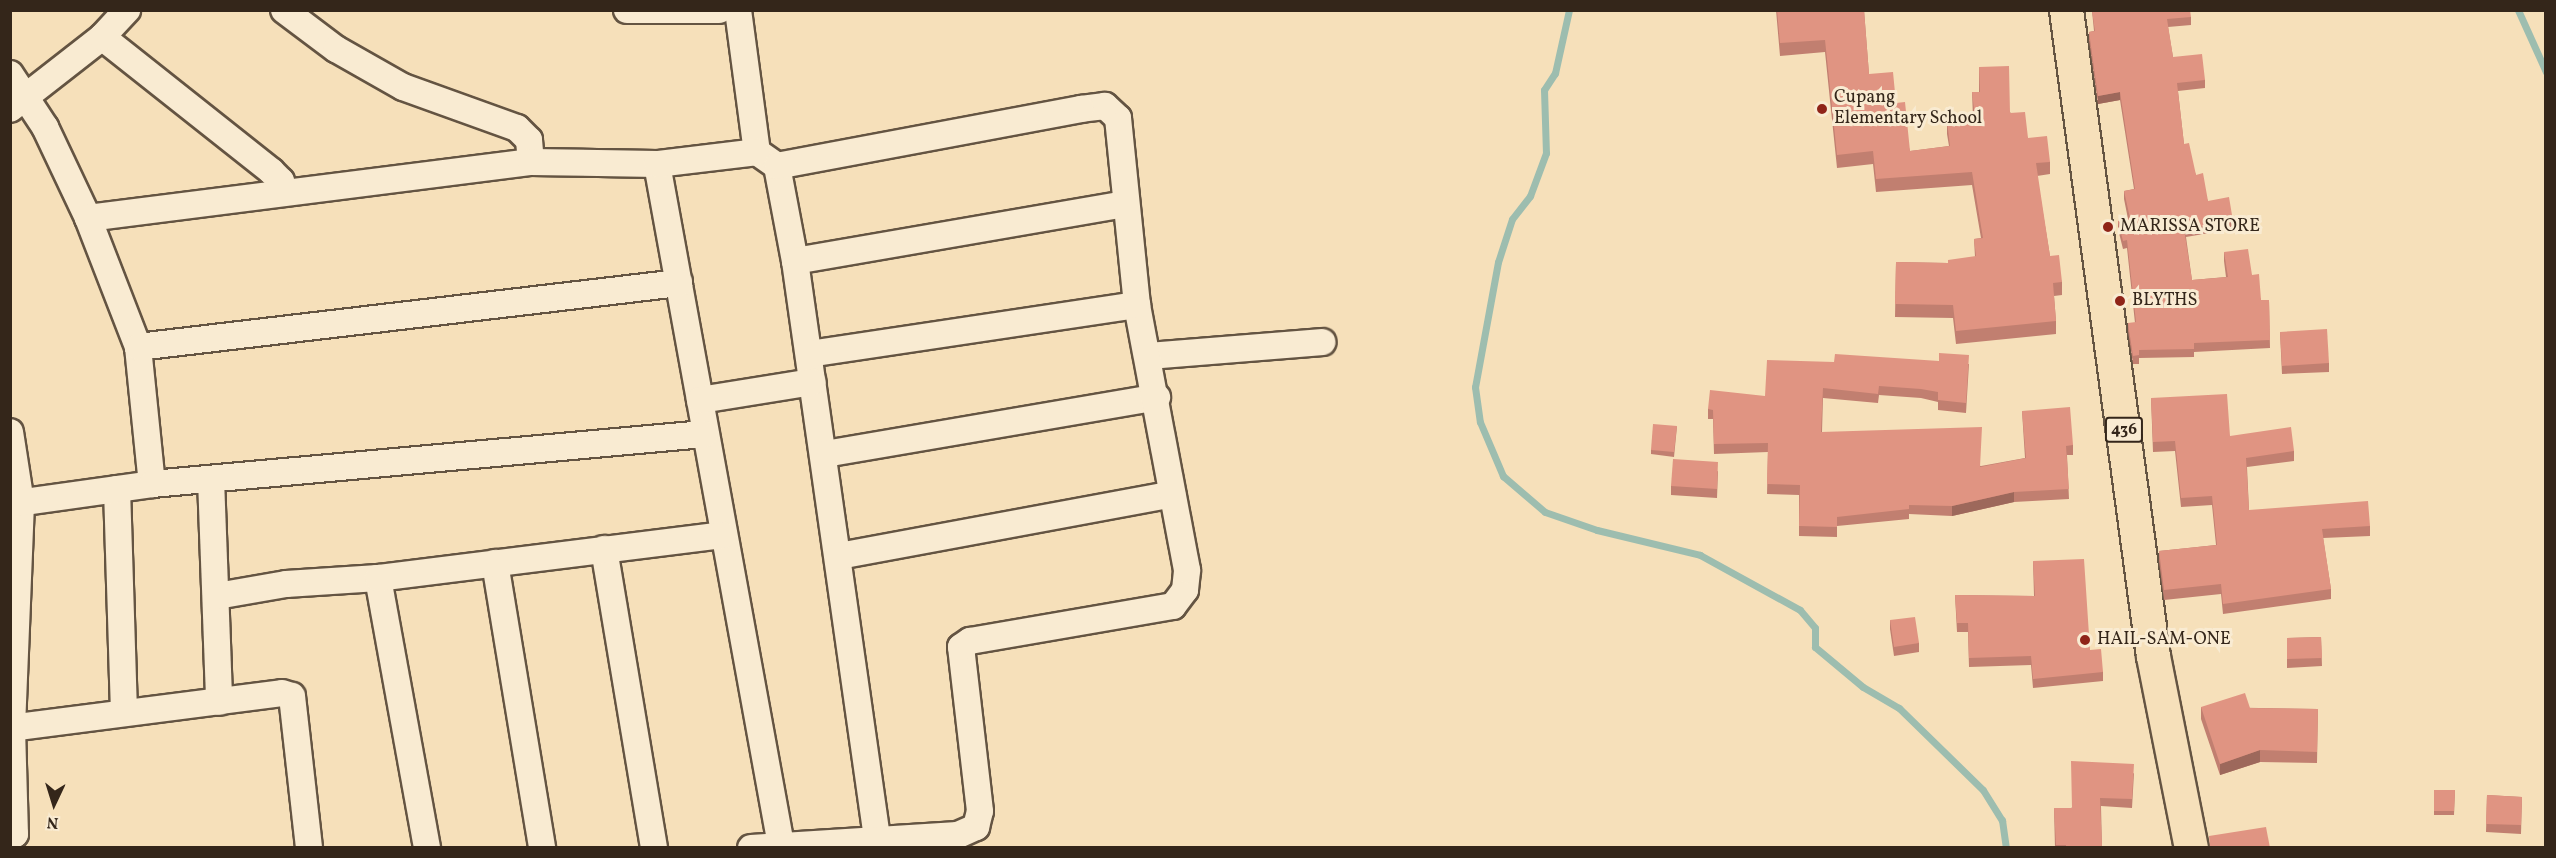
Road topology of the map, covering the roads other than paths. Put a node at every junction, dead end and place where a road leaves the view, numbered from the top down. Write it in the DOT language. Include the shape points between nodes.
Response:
graph roads {
  1 [pos="127,10"];
  2 [pos="284,10"];
  3 [pos="627,10"];
  4 [pos="719,10"];
  5 [pos="738,10"];
  6 [pos="2066,10"];
  7 [pos="102,37"];
  8 [pos="10,74"];
  9 [pos="18,102"];
  10 [pos="767,159"];
  11 [pos="531,162"];
  12 [pos="657,164"];
  13 [pos="283,192"];
  14 [pos="1125,204"];
  15 [pos="88,218"];
  16 [pos="795,261"];
  17 [pos="679,283"];
  18 [pos="1137,305"];
  19 [pos="1322,342"];
  20 [pos="138,347"];
  21 [pos="809,354"];
  22 [pos="1149,356"];
  23 [pos="813,382"];
  24 [pos="1157,397"];
  25 [pos="700,400"];
  26 [pos="10,432"];
  27 [pos="705,434"];
  28 [pos="825,454"];
  29 [pos="211,478"];
  30 [pos="152,484"];
  31 [pos="117,489"];
  32 [pos="1173,494"];
  33 [pos="16,504"];
  34 [pos="723,535"];
  35 [pos="604,549"];
  36 [pos="839,556"];
  37 [pos="495,563"];
  38 [pos="378,578"];
  39 [pos="216,596"];
  40 [pos="14,613"];
  41 [pos="219,702"];
  42 [pos="124,711"];
  43 [pos="11,728"];
  44 [pos="877,838"];
  45 [pos="13,839"];
  46 [pos="781,845"];
  47 [pos="309,848"];
  48 [pos="427,848"];
  49 [pos="542,848"];
  50 [pos="654,848"];
  51 [pos="751,848"];
  52 [pos="2191,848"];
  1 -- 7 [label="street"];
  2 -- 11 [label="street" via="336,49 395,82 517,128 529,140"];
  3 -- 4 [label="street"];
  5 -- 10 [label="street"];
  6 -- 52 [label="main road, 436" via="2153,656"];
  7 -- 9 [label="street"];
  7 -- 13 [label="street" via="272,171 281,181"];
  8 -- 9 [label="street"];
  9 -- 15 [label="street" via="45,127"];
  10 -- 12 [label="street"];
  10 -- 14 [label="street" via="1105,106 1118,118"];
  10 -- 16 [label="street"];
  11 -- 12 [label="street"];
  11 -- 13 [label="street"];
  12 -- 17 [label="street"];
  13 -- 15 [label="street"];
  14 -- 16 [label="street"];
  14 -- 18 [label="street"];
  15 -- 20 [label="street"];
  16 -- 21 [label="street"];
  17 -- 20 [label="street"];
  17 -- 25 [label="street"];
  18 -- 21 [label="street"];
  18 -- 22 [label="street"];
  19 -- 22 [label="street"];
  20 -- 30 [label="street"];
  21 -- 23 [label="street"];
  22 -- 24 [label="street"];
  23 -- 25 [label="street"];
  23 -- 28 [label="street"];
  24 -- 28 [label="street"];
  24 -- 32 [label="street"];
  25 -- 27 [label="street"];
  26 -- 33 [label="street"];
  27 -- 29 [label="street"];
  27 -- 34 [label="street"];
  28 -- 36 [label="street"];
  29 -- 30 [label="street"];
  29 -- 39 [label="street"];
  30 -- 31 [label="street"];
  31 -- 33 [label="street"];
  31 -- 42 [label="street"];
  32 -- 36 [label="street"];
  32 -- 44 [label="street" via="1187,570 1185,590 1173,606 970,640 961,647 980,811 976,827 958,835"];
  33 -- 40 [label="street"];
  34 -- 35 [label="street"];
  34 -- 46 [label="street"];
  35 -- 37 [label="street"];
  35 -- 50 [label="street"];
  36 -- 44 [label="street"];
  37 -- 38 [label="street"];
  37 -- 49 [label="street"];
  38 -- 39 [label="street" via="286,584"];
  38 -- 48 [label="street"];
  39 -- 41 [label="street"];
  40 -- 43 [label="street"];
  41 -- 42 [label="street"];
  41 -- 47 [label="street" via="282,693 292,696"];
  42 -- 43 [label="street"];
  43 -- 45 [label="street"];
  44 -- 46 [label="street"];
  46 -- 51 [label="street"];
}
